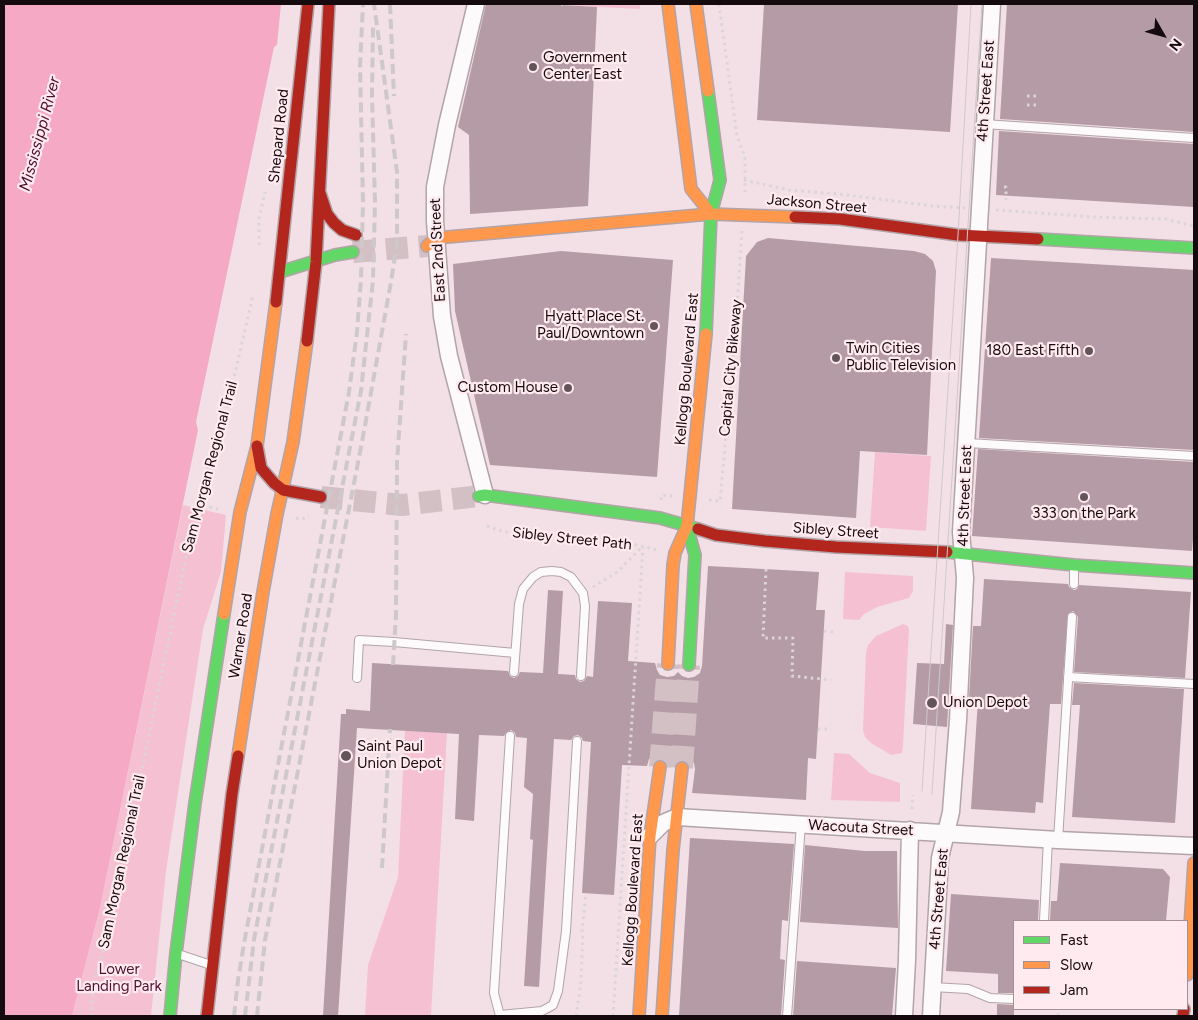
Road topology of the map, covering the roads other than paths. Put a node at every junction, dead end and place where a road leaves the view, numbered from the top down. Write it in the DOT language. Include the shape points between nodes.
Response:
graph roads {
  1 [pos="308,4"];
  2 [pos="329,4"];
  3 [pos="476,4"];
  4 [pos="668,4"];
  5 [pos="696,4"];
  6 [pos="992,4"];
  7 [pos="984,124"];
  8 [pos="1194,138"];
  9 [pos="319,184"];
  10 [pos="711,214"];
  11 [pos="356,235"];
  12 [pos="978,236"];
  13 [pos="430,238"];
  14 [pos="1194,248"];
  15 [pos="353,252"];
  16 [pos="316,262"];
  17 [pos="280,272"];
  18 [pos="967,443"];
  19 [pos="257,446"];
  20 [pos="1194,456"];
  21 [pos="283,490"];
  22 [pos="482,496"];
  23 [pos="321,497"];
  24 [pos="687,526"];
  25 [pos="962,553"];
  26 [pos="1074,565"];
  27 [pos="1194,573"];
  28 [pos="1074,584"];
  29 [pos="1072,616"];
  30 [pos="515,653"];
  31 [pos="668,664"];
  32 [pos="689,665"];
  33 [pos="514,672"];
  34 [pos="581,676"];
  35 [pos="1068,677"];
  36 [pos="357,678"];
  37 [pos="1194,684"];
  38 [pos="510,736"];
  39 [pos="577,741"];
  40 [pos="660,767"];
  41 [pos="682,768"];
  42 [pos="677,817"];
  43 [pos="801,824"];
  44 [pos="910,830"];
  45 [pos="945,833"];
  46 [pos="650,836"];
  47 [pos="1053,840"];
  48 [pos="1194,846"];
  49 [pos="1194,863"];
  50 [pos="1044,920"];
  51 [pos="1191,950"];
  52 [pos="176,953"];
  53 [pos="212,965"];
  54 [pos="1188,970"];
  55 [pos="932,987"];
  56 [pos="1013,998"];
  57 [pos="170,1016"];
  58 [pos="207,1016"];
  59 [pos="500,1016"];
  60 [pos="639,1016"];
  61 [pos="662,1016"];
  62 [pos="787,1016"];
  63 [pos="904,1016"];
  64 [pos="931,1016"];
  1 -- 17 [label="main road, Shepard Road"];
  2 -- 9 [label="main road"];
  3 -- 13 [label="street, East 2nd Street" via="447,125 435,187"];
  4 -- 10 [label="main road" via="691,189"];
  5 -- 10 [label="main road, Kellogg Boulevard East" via="720,180"];
  6 -- 7 [label="street, 4th Street East"];
  7 -- 8 [label="lane"];
  7 -- 12 [label="street, 4th Street East"];
  9 -- 11 [label="main road" via="327,214 342,230"];
  9 -- 16 [label="main road"];
  10 -- 12 [label="main road, Jackson Street" via="806,216"];
  10 -- 13 [label="main road, Jackson Street"];
  10 -- 24 [label="main road, Kellogg Boulevard East" via="705,355"];
  12 -- 14 [label="main road, Jackson Street"];
  12 -- 18 [label="street, 4th Street East"];
  13 -- 22 [label="street, East 2nd Street" via="449,356"];
  15 -- 16 [label="main road"];
  16 -- 17 [label="main road"];
  16 -- 21 [label="main road, Warner Road" via="300,400"];
  17 -- 19 [label="main road, Warner Road"];
  18 -- 20 [label="lane"];
  18 -- 25 [label="street, 4th Street East"];
  19 -- 21 [label="main road" via="261,468"];
  19 -- 52 [label="main road, Warner Road" via="240,512 195,803"];
  21 -- 23 [label="main road"];
  21 -- 53 [label="main road, Warner Road" via="263,592 232,794"];
  22 -- 24 [label="main road, Sibley Street" via="660,518"];
  24 -- 25 [label="main road, Sibley Street" via="716,535 765,541"];
  24 -- 31 [label="main road, Kellogg Boulevard East" via="674,553"];
  24 -- 32 [label="main road, Kellogg Boulevard East" via="695,555"];
  25 -- 26 [label="main road, Sibley Street"];
  25 -- 45 [label="street, 4th Street East" via="965,578 958,720 951,812"];
  26 -- 27 [label="main road, Sibley Street"];
  26 -- 28 [label="lane"];
  29 -- 35 [label="lane"];
  30 -- 33 [label="lane"];
  30 -- 34 [label="lane" via="523,589 541,572 561,572 571,577 584,593"];
  30 -- 36 [label="lane" via="359,640"];
  35 -- 37 [label="lane"];
  35 -- 47 [label="lane"];
  38 -- 59 [label="lane" via="494,993"];
  39 -- 59 [label="lane" via="566,932 558,991 553,1005 542,1012"];
  40 -- 46 [label="main road, Kellogg Boulevard East"];
  41 -- 42 [label="main road"];
  42 -- 43 [label="street, Wacouta Street"];
  42 -- 46 [label="street" via="663,823"];
  42 -- 61 [label="main road"];
  43 -- 44 [label="street, Wacouta Street"];
  43 -- 62 [label="lane"];
  44 -- 45 [label="street, Wacouta Street"];
  44 -- 63 [label="street, 4th Street East"];
  45 -- 47 [label="street, Wacouta Street"];
  45 -- 55 [label="street, 4th Street East" via="940,858"];
  46 -- 60 [label="main road, Kellogg Boulevard East"];
  47 -- 48 [label="street, Wacouta Street"];
  47 -- 50 [label="lane"];
  49 -- 51 [label="main road"];
  51 -- 54 [label="main road"];
  52 -- 53 [label="lane"];
  52 -- 57 [label="main road, Warner Road"];
  53 -- 58 [label="main road, Warner Road"];
  55 -- 56 [label="lane" via="968,989 990,998"];
  55 -- 64 [label="street, 4th Street East"];
}
